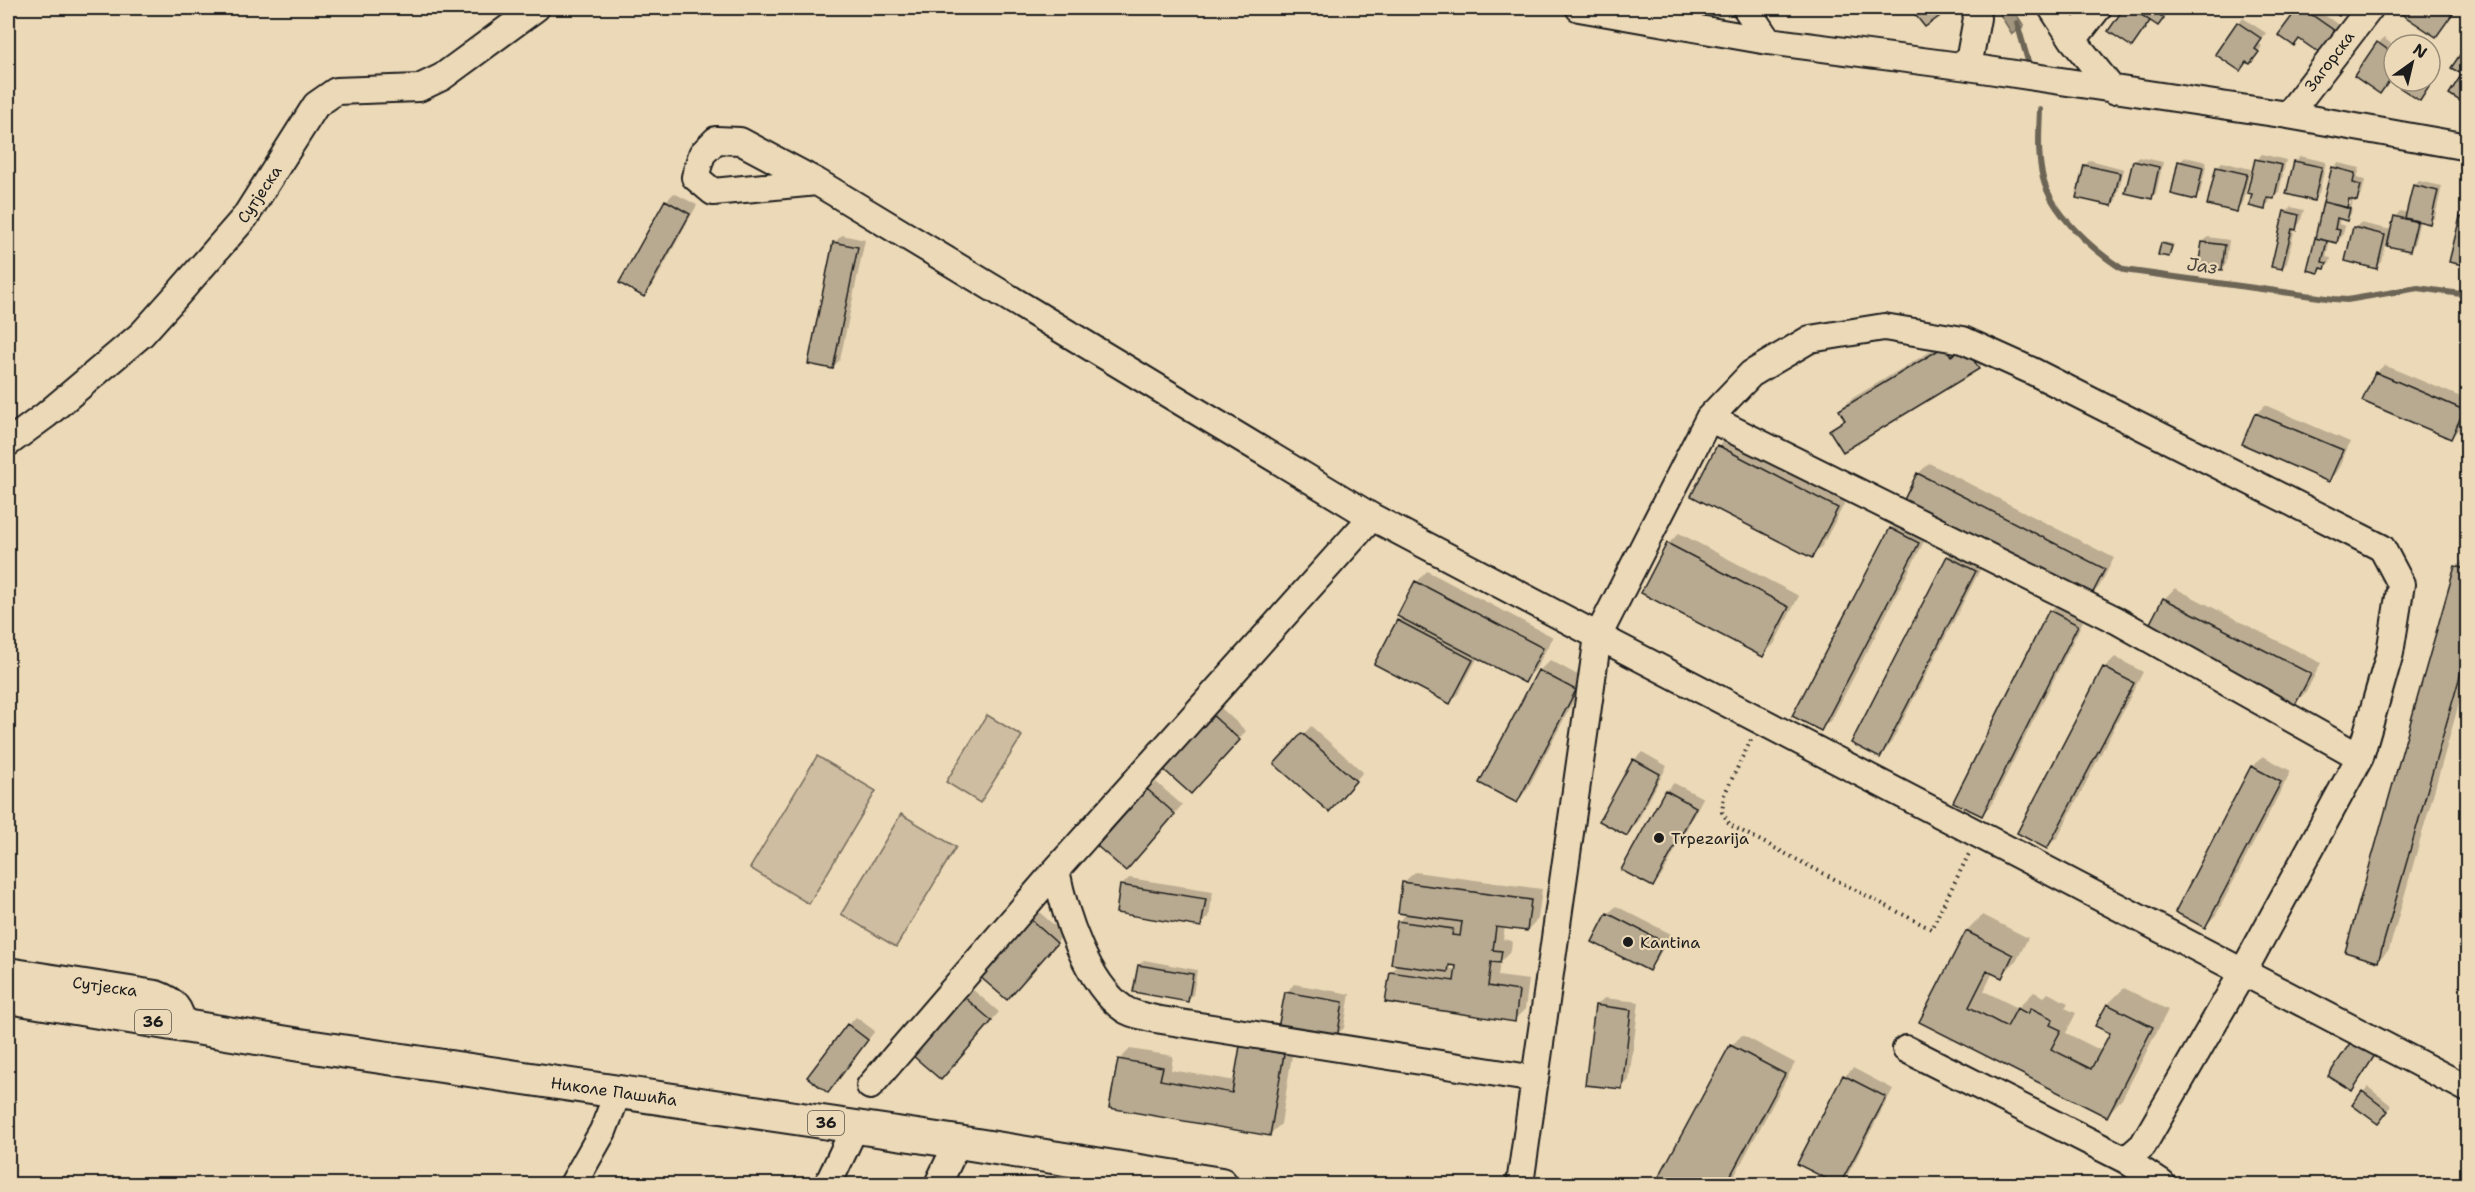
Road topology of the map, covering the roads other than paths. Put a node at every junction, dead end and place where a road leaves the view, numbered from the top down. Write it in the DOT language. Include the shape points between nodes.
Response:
graph roads {
  1 [pos="536,8"];
  2 [pos="1579,8"];
  3 [pos="1746,8"];
  4 [pos="1975,8"];
  5 [pos="2052,8"];
  6 [pos="2098,8"];
  7 [pos="2370,8"];
  8 [pos="2073,40"];
  9 [pos="1768,41"];
  10 [pos="1968,67"];
  11 [pos="2113,90"];
  12 [pos="2289,115"];
  13 [pos="2468,147"];
  14 [pos="817,183"];
  15 [pos="1709,418"];
  16 [pos="8,443"];
  17 [pos="1372,518"];
  18 [pos="1598,636"];
  19 [pos="2360,757"];
  20 [pos="1056,870"];
  21 [pos="8,971"];
  22 [pos="2243,972"];
  23 [pos="8,997"];
  24 [pos="182,1027"];
  25 [pos="1906,1049"];
  26 [pos="1535,1079"];
  27 [pos="870,1086"];
  28 [pos="2468,1089"];
  29 [pos="618,1092"];
  30 [pos="855,1127"];
  31 [pos="958,1142"];
  32 [pos="2126,1160"];
  33 [pos="573,1185"];
  34 [pos="828,1185"];
  35 [pos="939,1185"];
  36 [pos="1221,1185"];
  37 [pos="1520,1185"];
  38 [pos="2162,1185"];
  1 -- 16 [label="street, Сутјеска" via="442,77 419,88 336,91 321,100 245,217 142,334"];
  2 -- 9 [label="street"];
  3 -- 9 [label="street"];
  4 -- 10 [label="street" via="1977,18"];
  5 -- 8 [label="street"];
  6 -- 8 [label="street"];
  7 -- 12 [label="street, Загорска"];
  8 -- 11 [label="street"];
  9 -- 10 [label="street"];
  10 -- 11 [label="street"];
  11 -- 12 [label="street"];
  12 -- 13 [label="street"];
  14 -- 17 [label="street"];
  15 -- 18 [label="street"];
  15 -- 19 [label="street" via="2116,620"];
  15 -- 19 [label="street" via="1751,374 1810,339 1884,327 1963,340 2382,548 2401,584 2390,653"];
  17 -- 18 [label="street"];
  17 -- 20 [label="street"];
  18 -- 22 [label="street"];
  18 -- 26 [label="street"];
  19 -- 22 [label="street"];
  20 -- 26 [label="street" via="1062,903 1084,956 1109,997 1126,1011 1155,1019"];
  20 -- 27 [label="street"];
  21 -- 24 [label="street, Сутјеска" via="156,994 180,1010"];
  22 -- 28 [label="street"];
  22 -- 32 [label="street" via="2143,1145"];
  23 -- 24 [label="main road, Николе Пашића / 36"];
  24 -- 29 [label="main road, Николе Пашића / 36"];
  25 -- 32 [label="street"];
  26 -- 37 [label="street"];
  29 -- 30 [label="main road, Николе Пашића / 36"];
  29 -- 33 [label="street" via="603,1131"];
  30 -- 31 [label="main road, Николе Пашића / 36"];
  30 -- 34 [label="street"];
  31 -- 35 [label="street"];
  31 -- 36 [label="main road, Николе Пашића / 36"];
  32 -- 38 [label="street"];
}
